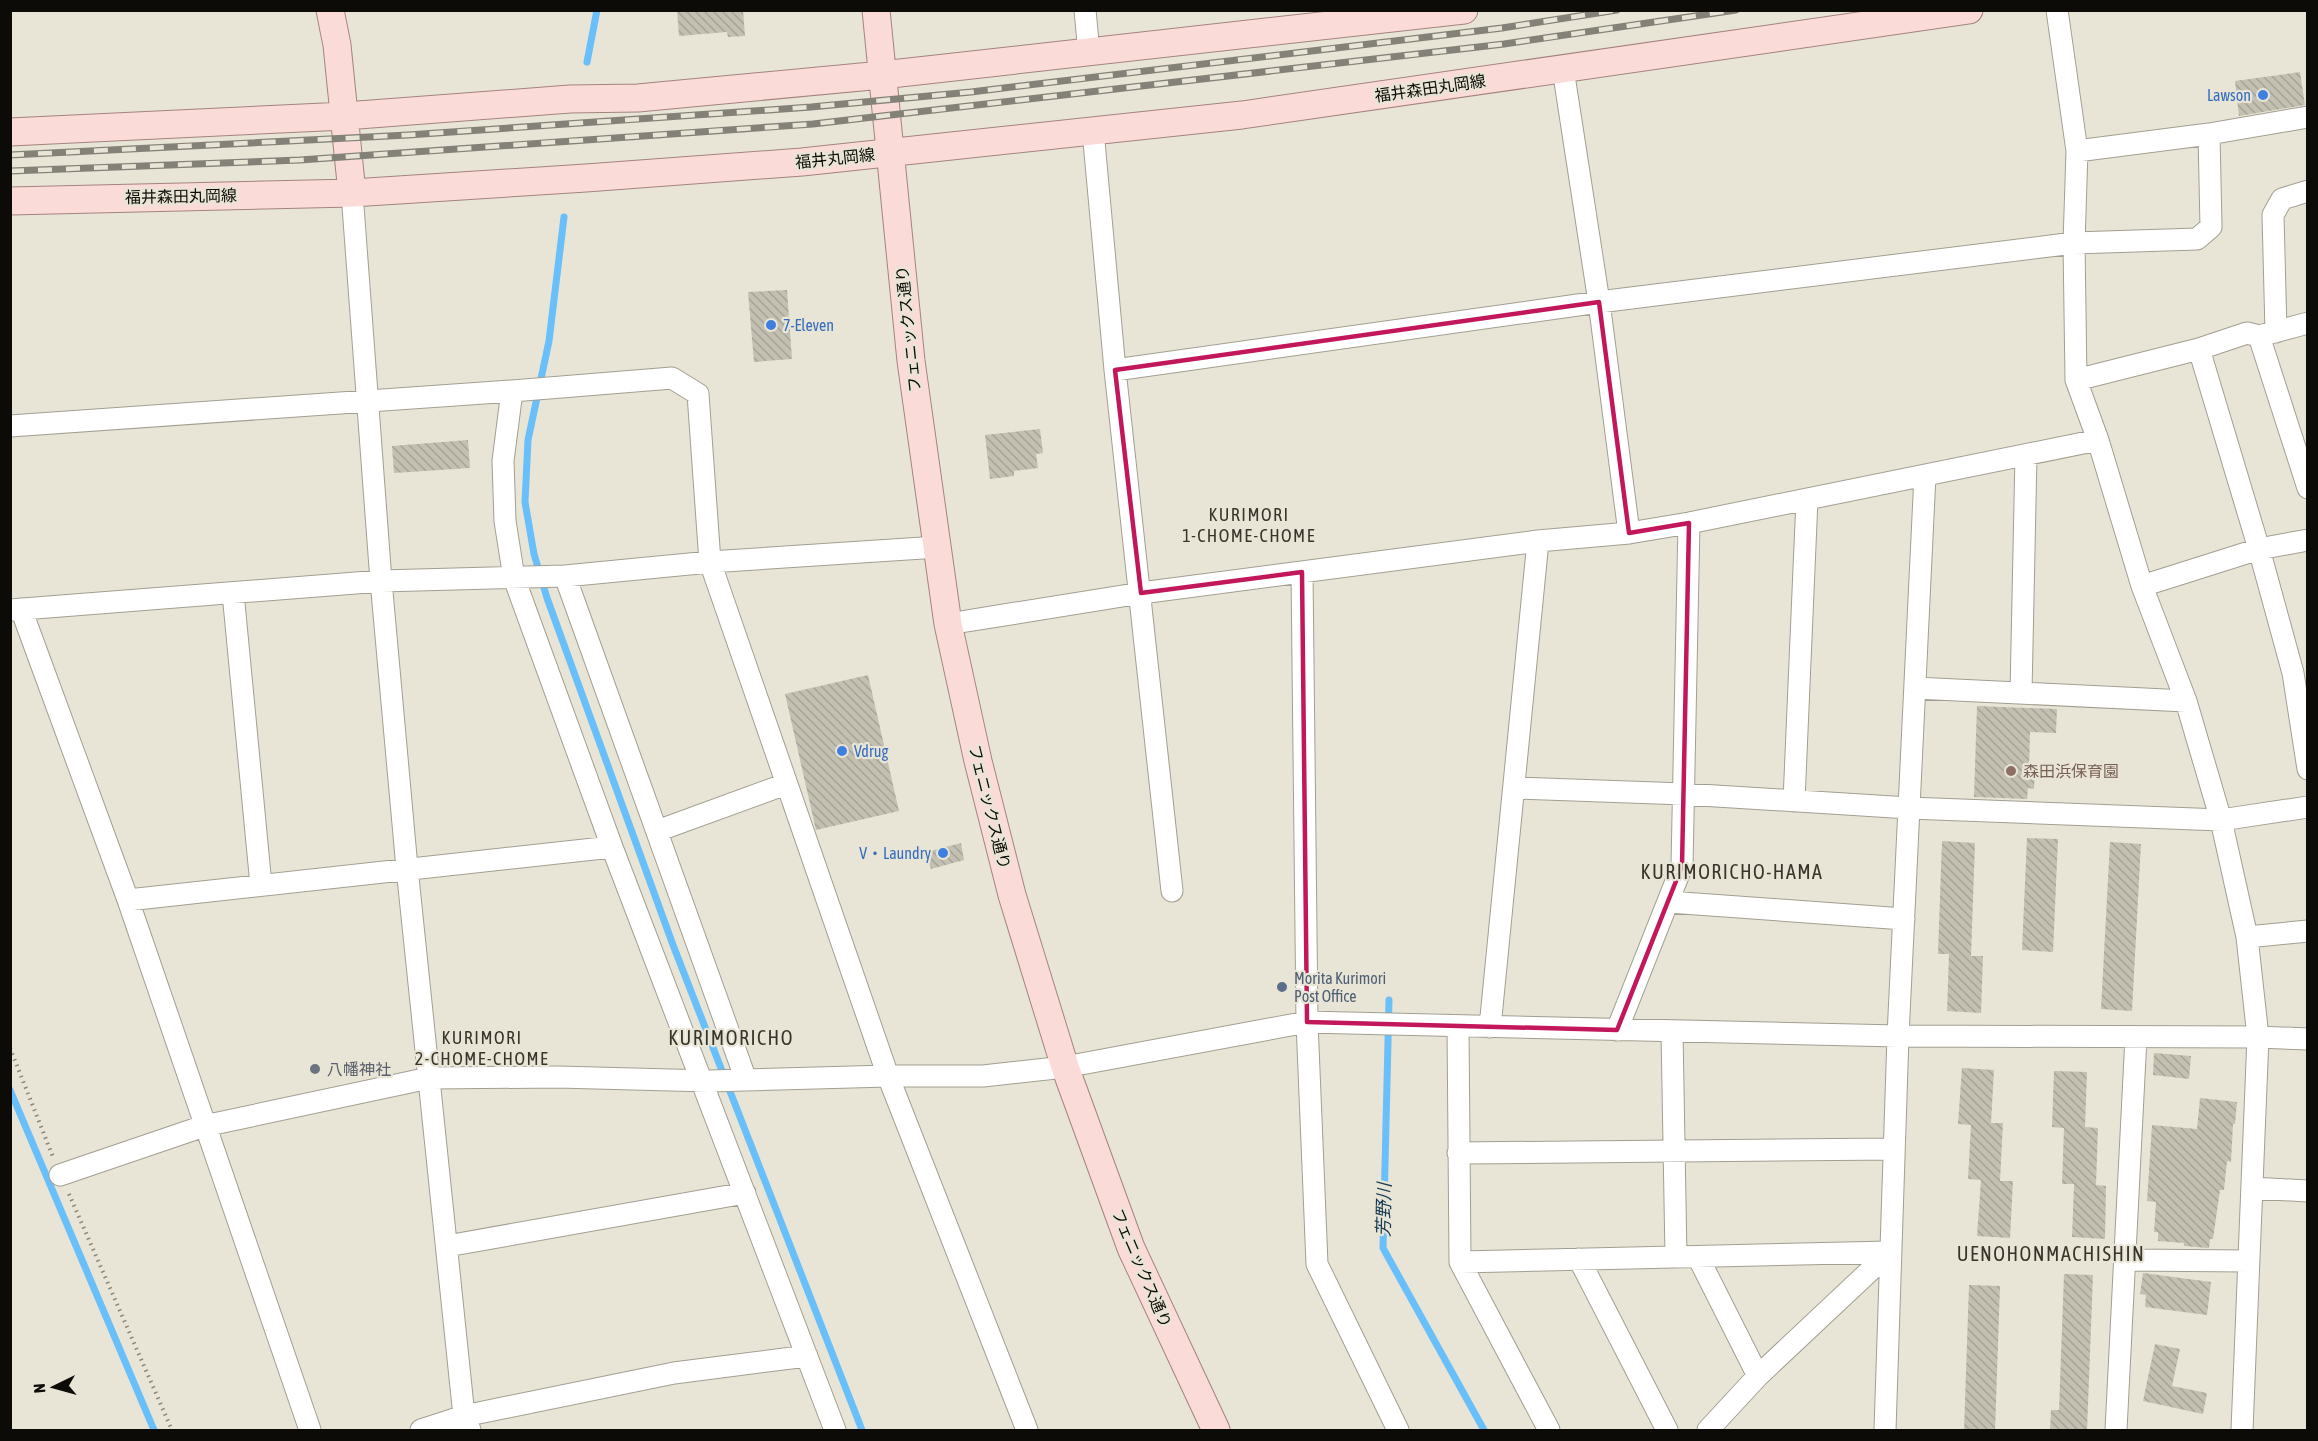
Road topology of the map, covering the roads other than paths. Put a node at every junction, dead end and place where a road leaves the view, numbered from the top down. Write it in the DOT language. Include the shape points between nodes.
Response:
graph roads {
  1 [pos="330,10"];
  2 [pos="876,10"];
  3 [pos="1085,10"];
  4 [pos="1464,10"];
  5 [pos="1969,10"];
  6 [pos="2057,10"];
  7 [pos="1089,53"];
  8 [pos="1563,69"];
  9 [pos="882,75"];
  10 [pos="345,116"];
  11 [pos="2307,117"];
  12 [pos="1093,131"];
  13 [pos="10,132"];
  14 [pos="2209,134"];
  15 [pos="2077,151"];
  16 [pos="889,152"];
  17 [pos="2307,191"];
  18 [pos="352,193"];
  19 [pos="10,201"];
  20 [pos="2074,243"];
  21 [pos="1599,302"];
  22 [pos="2307,323"];
  23 [pos="2268,334"];
  24 [pos="2199,349"];
  25 [pos="1115,370"];
  26 [pos="2076,380"];
  27 [pos="512,392"];
  28 [pos="367,401"];
  29 [pos="10,426"];
  30 [pos="2098,440"];
  31 [pos="2026,455"];
  32 [pos="1925,475"];
  33 [pos="2307,488"];
  34 [pos="1806,499"];
  35 [pos="1689,523"];
  36 [pos="1629,533"];
  37 [pos="2307,540"];
  38 [pos="1538,541"];
  39 [pos="938,547"];
  40 [pos="2259,549"];
  41 [pos="710,562"];
  42 [pos="1302,572"];
  43 [pos="565,576"];
  44 [pos="514,578"];
  45 [pos="381,581"];
  46 [pos="2142,586"];
  47 [pos="233,593"];
  48 [pos="1141,593"];
  49 [pos="16,610"];
  50 [pos="948,624"];
  51 [pos="1915,688"];
  52 [pos="2021,693"];
  53 [pos="2186,701"];
  54 [pos="2307,769"];
  55 [pos="786,784"];
  56 [pos="1515,788"];
  57 [pos="1684,794"];
  58 [pos="1794,801"];
  59 [pos="2307,807"];
  60 [pos="1909,808"];
  61 [pos="2221,820"];
  62 [pos="657,831"];
  63 [pos="612,847"];
  64 [pos="406,868"];
  65 [pos="261,885"];
  66 [pos="1172,891"];
  67 [pos="128,900"];
  68 [pos="1669,902"];
  69 [pos="1904,919"];
  70 [pos="2307,931"];
  71 [pos="2247,937"];
  72 [pos="1307,1022"];
  73 [pos="1458,1026"];
  74 [pos="1490,1027"];
  75 [pos="1617,1030"];
  76 [pos="1672,1031"];
  77 [pos="1898,1036"];
  78 [pos="2136,1037"];
  79 [pos="2258,1037"];
  80 [pos="2307,1039"];
  81 [pos="1065,1068"];
  82 [pos="888,1076"];
  83 [pos="429,1078"];
  84 [pos="705,1080"];
  85 [pos="746,1080"];
  86 [pos="204,1126"];
  87 [pos="1893,1149"];
  88 [pos="1674,1152"];
  89 [pos="1458,1153"];
  90 [pos="60,1175"];
  91 [pos="2253,1188"];
  92 [pos="2307,1191"];
  93 [pos="745,1193"];
  94 [pos="447,1245"];
  95 [pos="1890,1252"];
  96 [pos="1676,1257"];
  97 [pos="1698,1257"];
  98 [pos="1580,1259"];
  99 [pos="2125,1260"];
  100 [pos="2249,1261"];
  101 [pos="1461,1262"];
  102 [pos="807,1356"];
  103 [pos="1758,1376"];
  104 [pos="467,1423"];
  105 [pos="310,1431"];
  106 [pos="421,1431"];
  107 [pos="835,1431"];
  108 [pos="1027,1431"];
  109 [pos="1216,1431"];
  110 [pos="1398,1431"];
  111 [pos="1550,1431"];
  112 [pos="1667,1431"];
  113 [pos="1708,1431"];
  114 [pos="1885,1431"];
  115 [pos="2116,1431"];
  116 [pos="2242,1431"];
  1 -- 10 [label="main road"];
  2 -- 9 [label="main road, 福井丸岡線"];
  3 -- 7 [label="street"];
  4 -- 7 [label="main road"];
  5 -- 8 [label="main road, 福井森田丸岡線"];
  6 -- 15 [label="street"];
  7 -- 9 [label="main road"];
  8 -- 12 [label="main road, 福井森田丸岡線" via="1242,115"];
  8 -- 21 [label="street"];
  9 -- 10 [label="main road" via="638,98 570,99"];
  9 -- 16 [label="main road, 福井丸岡線"];
  10 -- 13 [label="main road"];
  10 -- 18 [label="main road"];
  11 -- 14 [label="street"];
  12 -- 16 [label="main road, 福井森田丸岡線"];
  12 -- 25 [label="street"];
  14 -- 15 [label="street"];
  14 -- 20 [label="street" via="2211,227 2197,239"];
  15 -- 20 [label="street"];
  16 -- 18 [label="main road, 福井丸岡線" via="802,162"];
  16 -- 39 [label="main road, フェニックス通り" via="911,361"];
  17 -- 23 [label="street" via="2282,199 2273,215"];
  18 -- 19 [label="main road, 福井森田丸岡線"];
  18 -- 28 [label="street"];
  20 -- 21 [label="street"];
  20 -- 26 [label="street"];
  21 -- 25 [label="street"];
  21 -- 36 [label="street"];
  22 -- 23 [label="street"];
  23 -- 24 [label="street" via="2247,333"];
  23 -- 33 [label="street"];
  24 -- 26 [label="street"];
  24 -- 40 [label="street"];
  25 -- 48 [label="street"];
  26 -- 30 [label="street"];
  27 -- 28 [label="street"];
  27 -- 41 [label="street" via="672,378 698,394"];
  27 -- 44 [label="street" via="503,461 505,521"];
  28 -- 29 [label="street"];
  28 -- 45 [label="street"];
  30 -- 31 [label="street"];
  30 -- 46 [label="street"];
  31 -- 32 [label="street"];
  31 -- 52 [label="street"];
  32 -- 34 [label="street"];
  32 -- 51 [label="street"];
  34 -- 35 [label="street"];
  34 -- 58 [label="street"];
  35 -- 36 [label="street"];
  35 -- 57 [label="street"];
  36 -- 38 [label="street"];
  37 -- 40 [label="street"];
  38 -- 42 [label="street"];
  38 -- 56 [label="street"];
  39 -- 41 [label="street"];
  39 -- 50 [label="main road, フェニックス通り"];
  40 -- 46 [label="street"];
  40 -- 54 [label="street" via="2293,673"];
  41 -- 43 [label="street"];
  41 -- 55 [label="street"];
  42 -- 48 [label="street"];
  42 -- 72 [label="street"];
  43 -- 44 [label="street"];
  43 -- 62 [label="street"];
  44 -- 45 [label="street"];
  44 -- 63 [label="street"];
  45 -- 47 [label="street"];
  45 -- 64 [label="street"];
  46 -- 53 [label="street"];
  47 -- 49 [label="street"];
  47 -- 65 [label="street"];
  48 -- 50 [label="street"];
  48 -- 66 [label="street"];
  49 -- 67 [label="street"];
  50 -- 81 [label="main road, フェニックス通り" via="1012,895"];
  51 -- 52 [label="street"];
  51 -- 60 [label="street"];
  52 -- 53 [label="street"];
  53 -- 61 [label="street"];
  55 -- 62 [label="street"];
  55 -- 82 [label="street"];
  56 -- 57 [label="street"];
  56 -- 74 [label="street"];
  57 -- 58 [label="street"];
  57 -- 68 [label="street" via="1682,866"];
  58 -- 60 [label="street"];
  59 -- 61 [label="street"];
  60 -- 61 [label="street"];
  60 -- 69 [label="street"];
  61 -- 71 [label="street"];
  62 -- 85 [label="street"];
  63 -- 64 [label="street"];
  63 -- 84 [label="street"];
  64 -- 65 [label="street"];
  64 -- 83 [label="street"];
  65 -- 67 [label="street"];
  67 -- 86 [label="street"];
  68 -- 69 [label="street"];
  68 -- 75 [label="street"];
  69 -- 77 [label="street"];
  70 -- 71 [label="street"];
  71 -- 79 [label="street"];
  72 -- 73 [label="street"];
  72 -- 81 [label="street"];
  72 -- 110 [label="street" via="1317,1264"];
  73 -- 74 [label="street"];
  73 -- 89 [label="street"];
  74 -- 75 [label="street"];
  75 -- 76 [label="street"];
  76 -- 77 [label="street"];
  76 -- 88 [label="street"];
  77 -- 78 [label="street"];
  77 -- 87 [label="street"];
  78 -- 79 [label="street"];
  78 -- 99 [label="street"];
  79 -- 80 [label="street"];
  79 -- 91 [label="street"];
  81 -- 82 [label="street" via="983,1076"];
  81 -- 109 [label="main road, フェニックス通り" via="1131,1248"];
  82 -- 85 [label="street"];
  82 -- 108 [label="street"];
  83 -- 84 [label="street"];
  83 -- 86 [label="street"];
  83 -- 94 [label="street"];
  84 -- 85 [label="street"];
  84 -- 93 [label="street"];
  86 -- 90 [label="street"];
  86 -- 105 [label="street"];
  87 -- 88 [label="street"];
  87 -- 95 [label="street"];
  88 -- 89 [label="street"];
  88 -- 96 [label="street"];
  89 -- 101 [label="street"];
  91 -- 92 [label="street"];
  91 -- 100 [label="street"];
  93 -- 94 [label="street"];
  93 -- 102 [label="street"];
  94 -- 104 [label="street"];
  95 -- 97 [label="street"];
  95 -- 103 [label="street"];
  95 -- 114 [label="street"];
  96 -- 97 [label="street"];
  96 -- 98 [label="street"];
  97 -- 103 [label="street"];
  98 -- 101 [label="street"];
  98 -- 112 [label="street"];
  99 -- 100 [label="street"];
  99 -- 115 [label="street"];
  100 -- 116 [label="street"];
  101 -- 111 [label="street"];
  102 -- 104 [label="street" via="674,1373"];
  102 -- 107 [label="street"];
  103 -- 113 [label="street"];
  104 -- 106 [label="street"];
}
